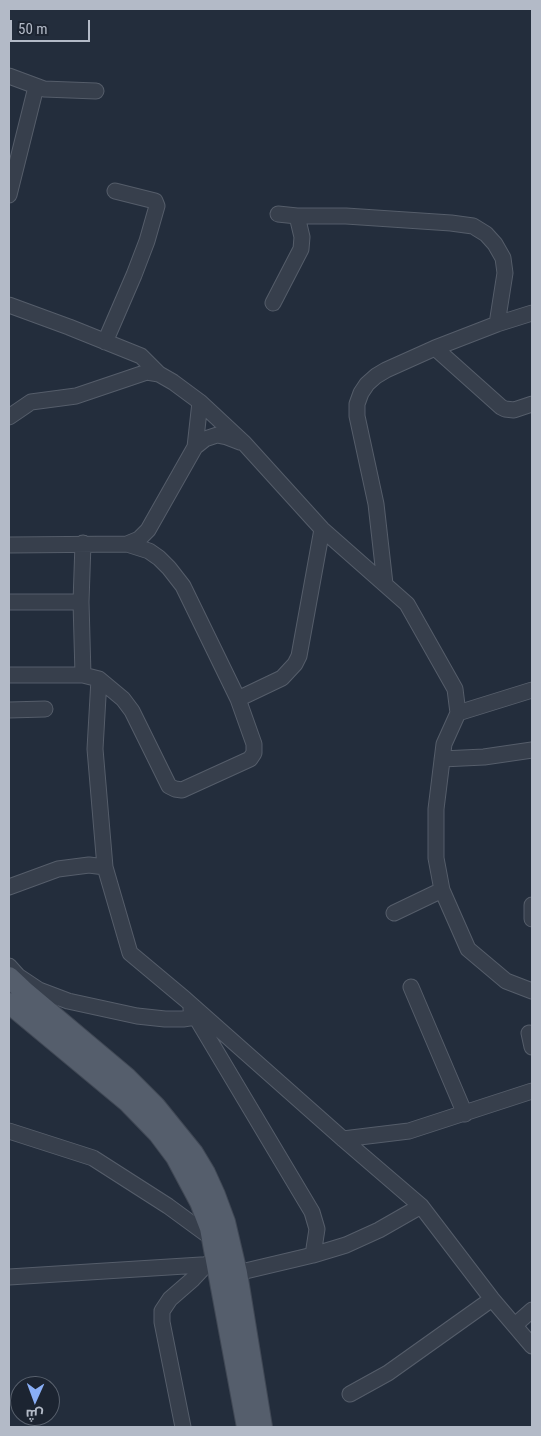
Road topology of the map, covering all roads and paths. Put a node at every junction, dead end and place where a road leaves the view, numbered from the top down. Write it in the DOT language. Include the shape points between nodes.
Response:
graph roads {
  1 [pos="9,76"];
  2 [pos="36,87"];
  3 [pos="96,90"];
  4 [pos="114,191"];
  5 [pos="9,195"];
  6 [pos="278,214"];
  7 [pos="297,216"];
  8 [pos="273,303"];
  9 [pos="9,305"];
  10 [pos="532,313"];
  11 [pos="498,324"];
  12 [pos="105,342"];
  13 [pos="435,348"];
  14 [pos="159,374"];
  15 [pos="200,402"];
  16 [pos="532,404"];
  17 [pos="9,416"];
  18 [pos="244,443"];
  19 [pos="194,447"];
  20 [pos="322,529"];
  21 [pos="83,543"];
  22 [pos="127,544"];
  23 [pos="9,545"];
  24 [pos="385,584"];
  25 [pos="9,602"];
  26 [pos="82,602"];
  27 [pos="9,675"];
  28 [pos="83,675"];
  29 [pos="99,679"];
  30 [pos="532,690"];
  31 [pos="238,699"];
  32 [pos="9,710"];
  33 [pos="45,710"];
  34 [pos="458,713"];
  35 [pos="532,750"];
  36 [pos="442,759"];
  37 [pos="105,867"];
  38 [pos="9,887"];
  39 [pos="442,890"];
  40 [pos="532,905"];
  41 [pos="394,913"];
  42 [pos="532,919"];
  43 [pos="9,966"];
  44 [pos="9,977"];
  45 [pos="411,988"];
  46 [pos="532,991"];
  47 [pos="9,1003"];
  48 [pos="199,1016"];
  49 [pos="532,1091"];
  50 [pos="465,1114"];
  51 [pos="9,1131"];
  52 [pos="343,1140"];
  53 [pos="421,1206"];
  54 [pos="213,1239"];
  55 [pos="313,1255"];
  56 [pos="212,1264"];
  57 [pos="237,1273"];
  58 [pos="9,1277"];
  59 [pos="492,1299"];
  60 [pos="532,1310"];
  61 [pos="515,1325"];
  62 [pos="532,1346"];
  63 [pos="350,1394"];
  64 [pos="183,1427"];
  65 [pos="247,1427"];
  66 [pos="262,1427"];
  1 -- 2 [label="street"];
  2 -- 3 [label="street"];
  2 -- 5 [label="street"];
  4 -- 12 [label="street" via="155,201 157,206 147,241"];
  6 -- 7 [label="street"];
  7 -- 8 [label="street" via="301,249"];
  7 -- 11 [label="street" via="346,216 473,226 486,234 503,258 505,273"];
  9 -- 12 [label="street"];
  10 -- 11 [label="street"];
  11 -- 13 [label="street"];
  12 -- 14 [label="street" via="141,356"];
  13 -- 16 [label="street" via="501,407 514,410"];
  13 -- 24 [label="street" via="376,376 361,393 357,404 376,504"];
  14 -- 15 [label="street"];
  14 -- 17 [label="street" via="147,372 76,396 31,402"];
  15 -- 18 [label="street"];
  15 -- 19 [label="street"];
  18 -- 19 [label="street" via="217,435"];
  18 -- 20 [label="street"];
  19 -- 22 [label="street" via="148,530"];
  20 -- 24 [label="street"];
  20 -- 31 [label="street" via="299,656 282,678"];
  21 -- 22 [label="street"];
  21 -- 23 [label="street"];
  21 -- 26 [label="street"];
  22 -- 31 [label="street" via="159,558 183,586"];
  24 -- 34 [label="street" via="412,612 455,689"];
  25 -- 26 [label="street"];
  26 -- 28 [label="street"];
  27 -- 28 [label="street"];
  28 -- 29 [label="street"];
  29 -- 31 [label="street" via="132,711 169,786 175,789 182,790 250,759 254,744"];
  29 -- 37 [label="street" via="96,748"];
  30 -- 34 [label="street"];
  32 -- 33 [label="street"];
  34 -- 36 [label="street" via="444,744"];
  35 -- 36 [label="street" via="484,758"];
  36 -- 39 [label="street" via="436,809 436,858"];
  37 -- 38 [label="street" via="89,865 58,869"];
  37 -- 48 [label="street" via="130,953 186,999"];
  39 -- 41 [label="street"];
  39 -- 46 [label="street" via="468,949 506,981"];
  40 -- 42 [label="street"];
  43 -- 48 [label="street" via="39,990 68,1001 137,1016 165,1019"];
  44 -- 57 [label="main road" via="126,1078 155,1106 194,1153 219,1204"];
  45 -- 50 [label="street"];
  47 -- 54 [label="main road" via="128,1102 158,1133 176,1157 200,1202"];
  48 -- 52 [label="street"];
  48 -- 55 [label="street" via="312,1212 317,1228"];
  49 -- 50 [label="street"];
  50 -- 52 [label="street" via="409,1131"];
  51 -- 54 [label="street" via="92,1158"];
  52 -- 53 [label="street"];
  53 -- 55 [label="street" via="379,1230"];
  53 -- 59 [label="street"];
  54 -- 56 [label="main road"];
  55 -- 57 [label="street"];
  56 -- 58 [label="street"];
  56 -- 64 [label="street" via="170,1299 162,1311"];
  56 -- 65 [label="main road"];
  57 -- 66 [label="main road"];
  59 -- 61 [label="street"];
  59 -- 63 [label="street" via="388,1373"];
  60 -- 61 [label="street"];
  61 -- 62 [label="street"];
}
